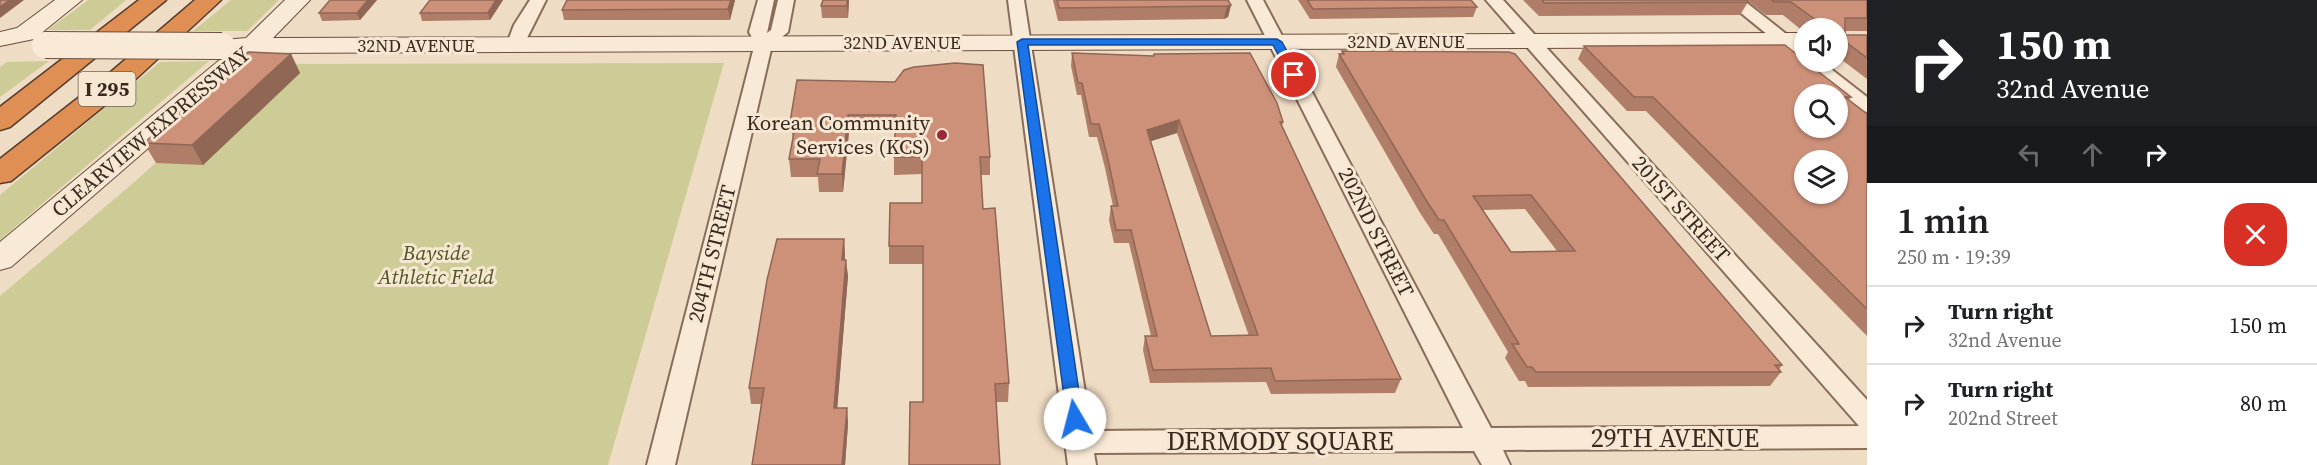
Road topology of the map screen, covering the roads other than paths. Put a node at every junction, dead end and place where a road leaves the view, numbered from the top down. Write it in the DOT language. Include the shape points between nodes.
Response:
graph roads {
  1 [pos="70,0"];
  2 [pos="154,0"];
  3 [pos="209,0"];
  4 [pos="298,0"];
  5 [pos="538,0"];
  6 [pos="766,0"];
  7 [pos="786,0"];
  8 [pos="1016,0"];
  9 [pos="1255,0"];
  10 [pos="1494,0"];
  11 [pos="1733,0"];
  12 [pos="0,39"];
  13 [pos="1794,39"];
  14 [pos="1794,40"];
  15 [pos="1531,41"];
  16 [pos="1022,42"];
  17 [pos="1277,42"];
  18 [pos="764,43"];
  19 [pos="0,45"];
  20 [pos="252,46"];
  21 [pos="515,46"];
  22 [pos="1824,72"];
  23 [pos="1867,106"];
  24 [pos="0,121"];
  25 [pos="0,174"];
  26 [pos="0,259"];
  27 [pos="1867,418"];
  28 [pos="1867,437"];
  29 [pos="1482,439"];
  30 [pos="1080,453"];
  31 [pos="661,465"];
  32 [pos="1496,465"];
  1 -- 12 [label="street" via="25,34"];
  2 -- 24 [label="highway, I 295"];
  3 -- 25 [label="highway, I 295" via="115,83"];
  4 -- 20 [label="street, CLEARVIEW EXPRESSWAY"];
  5 -- 21 [label="street"];
  6 -- 18 [label="street, 204TH STREET" via="758,32"];
  7 -- 18 [label="street, 204TH STREET" via="779,32"];
  8 -- 16 [label="street"];
  9 -- 17 [label="street, 202ND STREET"];
  10 -- 15 [label="street, 201ST STREET"];
  11 -- 13 [label="street"];
  14 -- 15 [label="street, 32ND AVENUE"];
  15 -- 17 [label="street, 32ND AVENUE"];
  15 -- 27 [label="street, 201ST STREET"];
  16 -- 17 [label="street, 32ND AVENUE"];
  16 -- 18 [label="street, 32ND AVENUE"];
  16 -- 30 [label="street"];
  17 -- 29 [label="street, 202ND STREET"];
  18 -- 21 [label="street, 32ND AVENUE"];
  18 -- 31 [label="street, 204TH STREET"];
  19 -- 20 [label="street, 32ND AVENUE, bridge"];
  20 -- 21 [label="street, 32ND AVENUE"];
  20 -- 26 [label="street, CLEARVIEW EXPRESSWAY"];
  22 -- 23 [label="street"];
  28 -- 29 [label="street, 29TH AVENUE"];
  29 -- 30 [label="street, DERMODY SQUARE"];
  29 -- 32 [label="street, 202ND STREET"];
}
